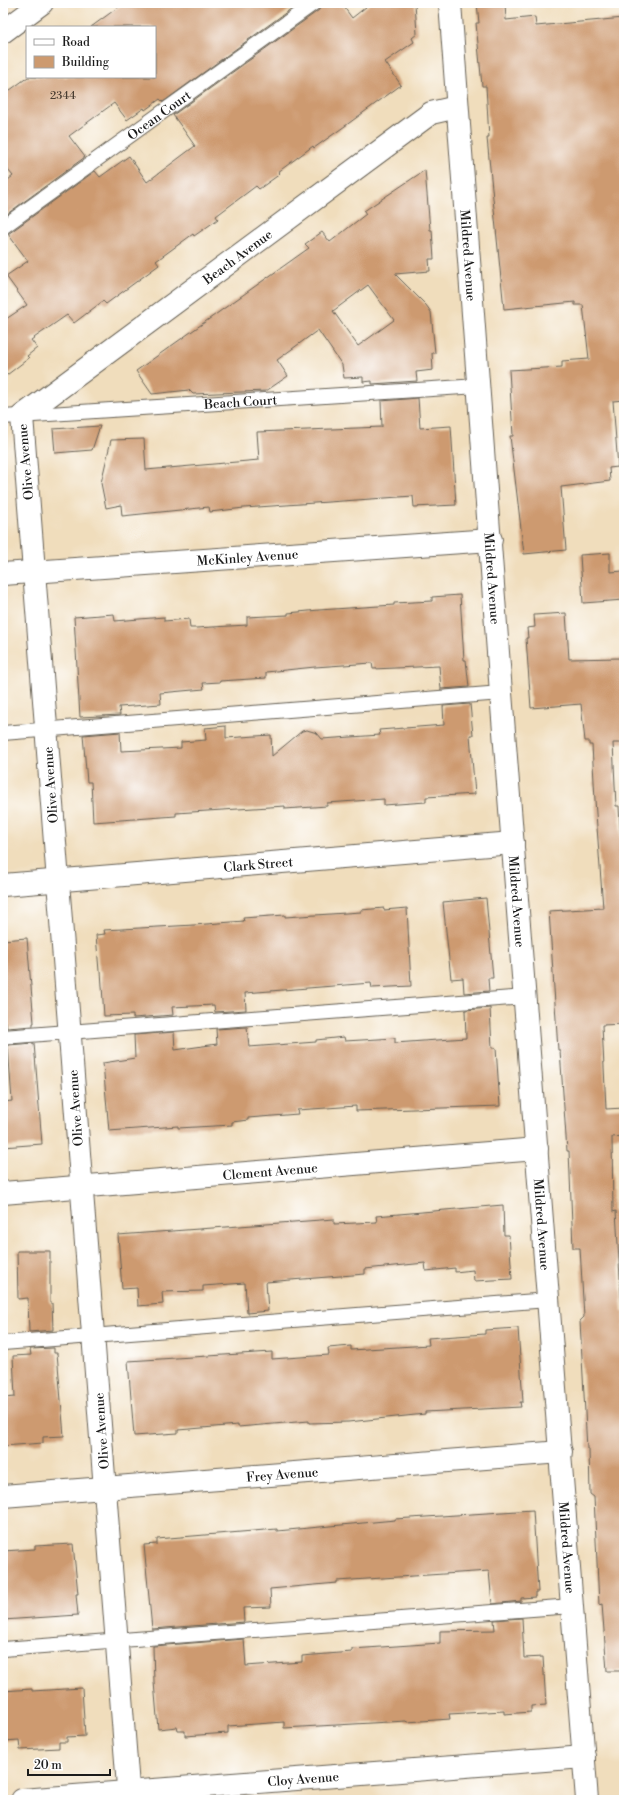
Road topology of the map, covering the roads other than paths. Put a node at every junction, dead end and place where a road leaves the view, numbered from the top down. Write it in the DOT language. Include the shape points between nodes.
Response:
graph roads {
  1 [pos="42,3"];
  2 [pos="314,3"];
  3 [pos="450,3"];
  4 [pos="3,32"];
  5 [pos="457,107"];
  6 [pos="3,227"];
  7 [pos="478,386"];
  8 [pos="12,417"];
  9 [pos="491,540"];
  10 [pos="34,572"];
  11 [pos="3,574"];
  12 [pos="501,693"];
  13 [pos="46,730"];
  14 [pos="3,733"];
  15 [pos="513,843"];
  16 [pos="58,881"];
  17 [pos="3,885"];
  18 [pos="525,997"];
  19 [pos="70,1032"];
  20 [pos="3,1037"];
  21 [pos="537,1149"];
  22 [pos="82,1186"];
  23 [pos="3,1193"];
  24 [pos="548,1300"];
  25 [pos="93,1337"];
  26 [pos="3,1343"];
  27 [pos="561,1452"];
  28 [pos="105,1487"];
  29 [pos="3,1496"];
  30 [pos="572,1606"];
  31 [pos="117,1641"];
  32 [pos="3,1649"];
  33 [pos="584,1758"];
  34 [pos="129,1796"];
  35 [pos="22,1800"];
  36 [pos="587,1800"];
  1 -- 4 [label="street"];
  2 -- 6 [label="lane, Ocean Court"];
  3 -- 5 [label="street, Mildred Avenue"];
  5 -- 7 [label="street, Mildred Avenue"];
  5 -- 8 [label="street, Beach Avenue" via="432,113"];
  7 -- 8 [label="lane, Beach Court"];
  7 -- 9 [label="street, Mildred Avenue"];
  8 -- 10 [label="street, Olive Avenue"];
  9 -- 10 [label="street, McKinley Avenue"];
  9 -- 12 [label="street, Mildred Avenue"];
  10 -- 11 [label="street, McKinley Avenue"];
  10 -- 13 [label="street, Olive Avenue"];
  12 -- 13 [label="lane"];
  12 -- 15 [label="street, Mildred Avenue"];
  13 -- 14 [label="lane"];
  13 -- 16 [label="street, Olive Avenue"];
  15 -- 16 [label="street, Clark Street"];
  15 -- 18 [label="street, Mildred Avenue"];
  16 -- 17 [label="street, Clark Street"];
  16 -- 19 [label="street, Olive Avenue"];
  18 -- 19 [label="lane"];
  18 -- 21 [label="street, Mildred Avenue"];
  19 -- 20 [label="lane"];
  19 -- 22 [label="street, Olive Avenue"];
  21 -- 22 [label="street, Clement Avenue"];
  21 -- 24 [label="street, Mildred Avenue"];
  22 -- 23 [label="street, Clement Avenue"];
  22 -- 25 [label="street, Olive Avenue"];
  24 -- 25 [label="lane"];
  24 -- 27 [label="street, Mildred Avenue"];
  25 -- 26 [label="lane"];
  25 -- 28 [label="street, Olive Avenue"];
  27 -- 28 [label="street, Frey Avenue"];
  27 -- 30 [label="street, Mildred Avenue"];
  28 -- 29 [label="street, Frey Avenue"];
  28 -- 31 [label="street, Olive Avenue"];
  30 -- 31 [label="lane"];
  30 -- 33 [label="street, Mildred Avenue"];
  31 -- 32 [label="lane"];
  31 -- 34 [label="street, Olive Avenue"];
  33 -- 34 [label="street, Cloy Avenue"];
  33 -- 36 [label="street, Mildred Avenue"];
  34 -- 35 [label="street, Cloy Avenue"];
}
